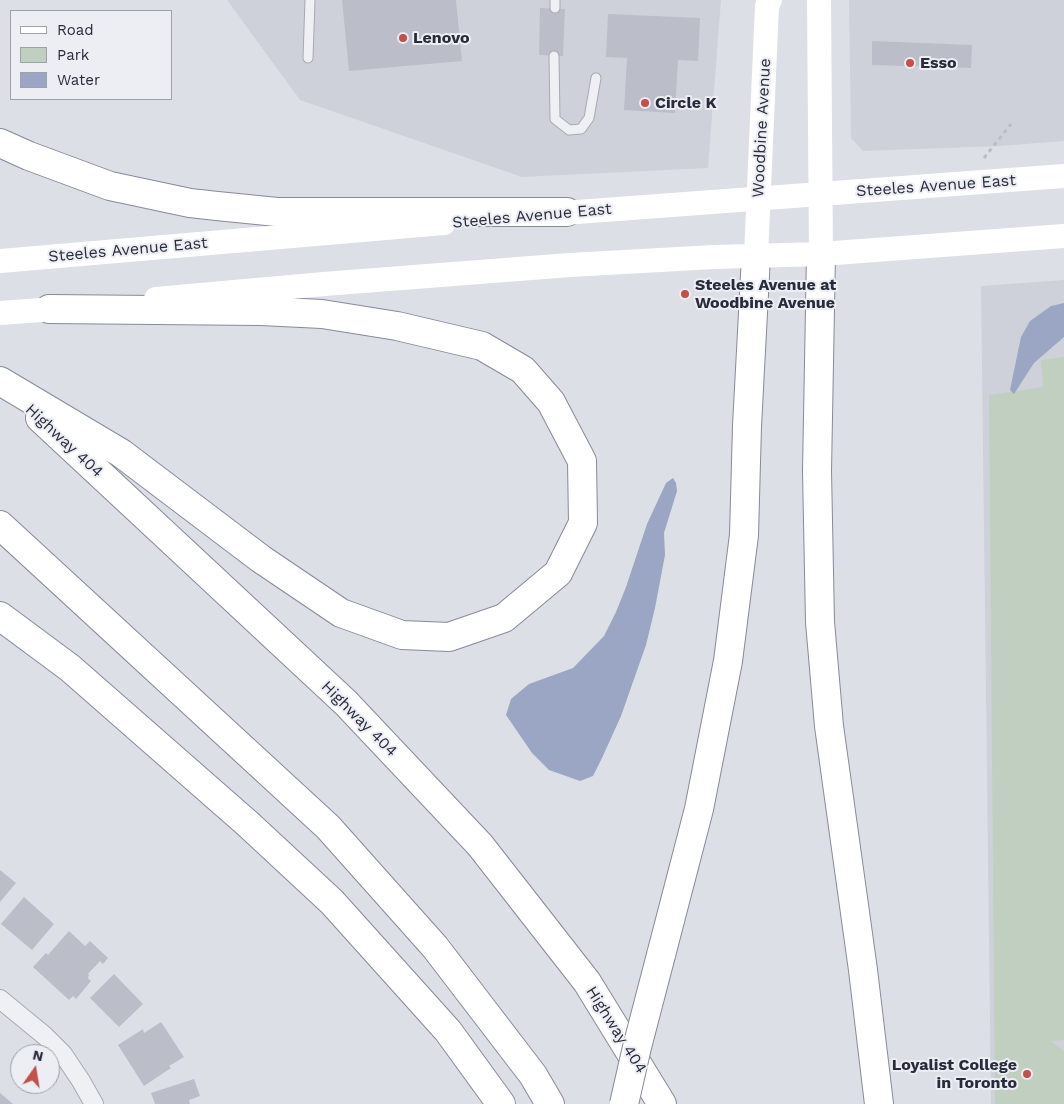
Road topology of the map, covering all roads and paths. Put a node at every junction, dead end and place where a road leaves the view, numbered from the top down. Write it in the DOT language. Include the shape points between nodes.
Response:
graph roads {
  1 [pos="310,0"];
  2 [pos="770,0"];
  3 [pos="819,0"];
  4 [pos="554,56"];
  5 [pos="308,58"];
  6 [pos="596,78"];
  7 [pos="1011,124"];
  8 [pos="0,143"];
  9 [pos="984,158"];
  10 [pos="1064,176"];
  11 [pos="820,194"];
  12 [pos="758,199"];
  13 [pos="566,212"];
  14 [pos="1064,236"];
  15 [pos="821,254"];
  16 [pos="756,256"];
  17 [pos="0,261"];
  18 [pos="49,310"];
  19 [pos="0,313"];
  20 [pos="0,382"];
  21 [pos="0,525"];
  22 [pos="0,616"];
  23 [pos="0,999"];
  24 [pos="94,1104"];
  25 [pos="501,1104"];
  26 [pos="550,1104"];
  27 [pos="624,1104"];
  28 [pos="662,1104"];
  29 [pos="879,1104"];
  1 -- 5 [label="lane"];
  2 -- 12 [label="main road, Woodbine Avenue" via="767,6"];
  3 -- 11 [label="main road"];
  4 -- 6 [label="lane" via="555,119 569,130 581,129 589,118"];
  7 -- 9 [label="path"];
  8 -- 13 [label="highway" via="110,186 217,206 277,212"];
  10 -- 11 [label="main road, Steeles Avenue East"];
  11 -- 12 [label="main road, Steeles Avenue East"];
  11 -- 15 [label="main road"];
  12 -- 13 [label="main road, Steeles Avenue East"];
  12 -- 16 [label="main road, Woodbine Avenue"];
  13 -- 17 [label="main road, Steeles Avenue East"];
  14 -- 15 [label="main road"];
  15 -- 16 [label="main road"];
  15 -- 29 [label="highway" via="817,471 820,622 829,726"];
  16 -- 18 [label="main road" via="570,265"];
  16 -- 27 [label="highway, bridge" via="744,535 728,661 698,809"];
  18 -- 19 [label="main road"];
  18 -- 20 [label="highway" via="322,314 397,326 482,346 523,370 551,402 582,461 583,523 558,572 504,618 449,637 402,635 342,613 261,559 121,453"];
  20 -- 28 [label="highway, Highway 404" via="346,703 480,845 587,982"];
  21 -- 26 [label="highway" via="328,827 435,947 533,1074"];
  22 -- 25 [label="highway" via="70,668 332,902 448,1031"];
  23 -- 24 [label="street" via="63,1054"];
}
